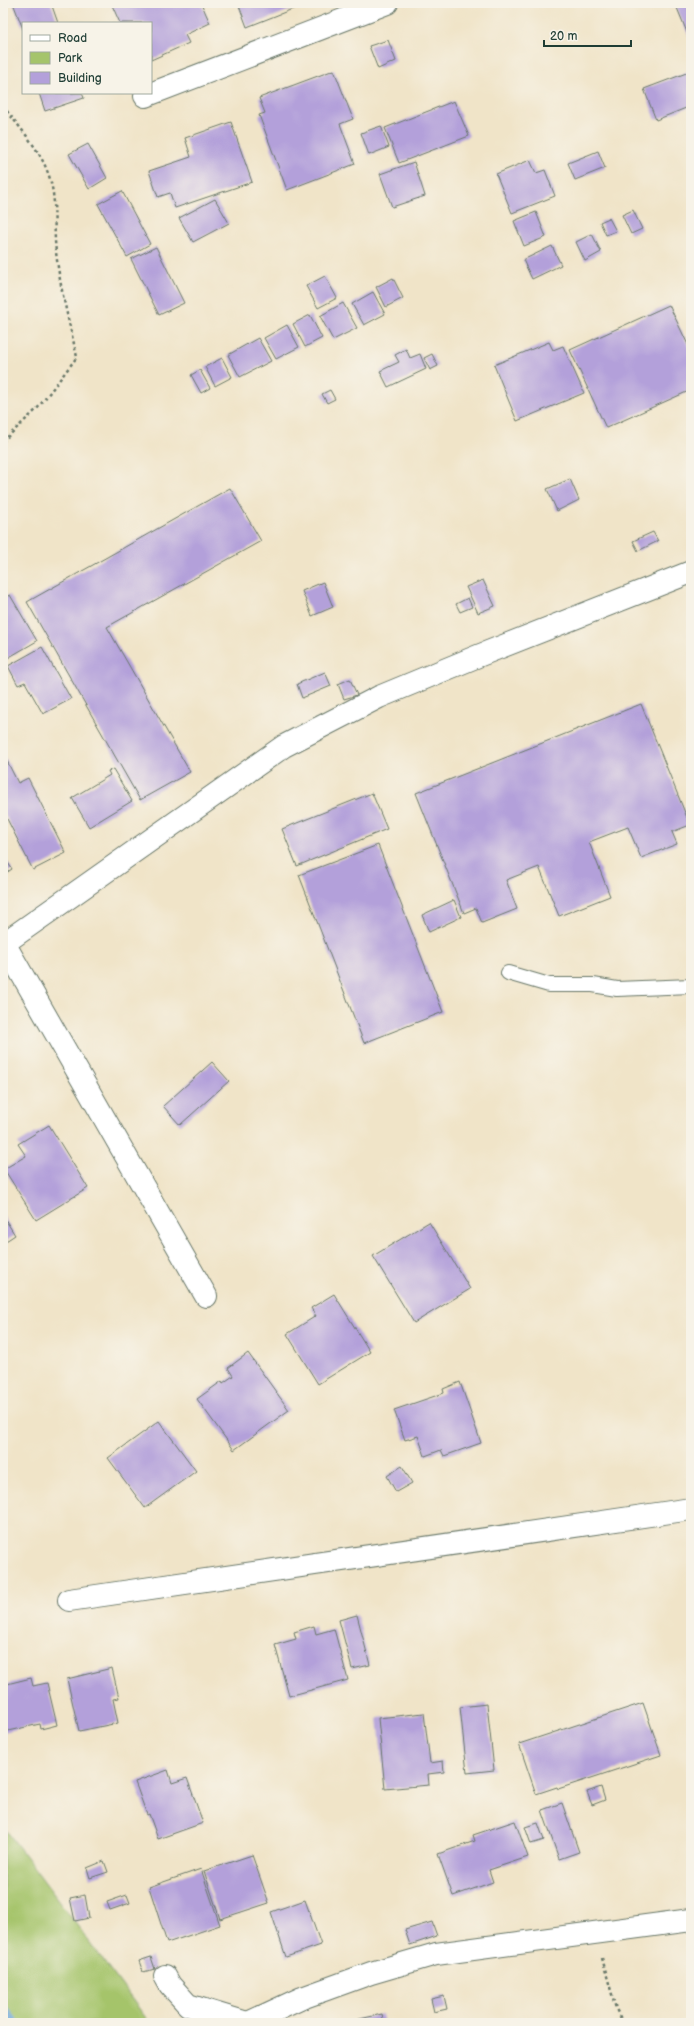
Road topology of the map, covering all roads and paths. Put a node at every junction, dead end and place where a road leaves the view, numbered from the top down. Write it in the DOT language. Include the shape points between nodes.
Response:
graph roads {
  1 [pos="387,3"];
  2 [pos="152,93"];
  3 [pos="150,94"];
  4 [pos="145,96"];
  5 [pos="3,106"];
  6 [pos="3,441"];
  7 [pos="691,572"];
  8 [pos="3,944"];
  9 [pos="508,974"];
  10 [pos="691,986"];
  11 [pos="206,1296"];
  12 [pos="691,1509"];
  13 [pos="69,1600"];
  14 [pos="691,1920"];
  15 [pos="595,1932"];
  16 [pos="166,1976"];
  17 [pos="248,2023"];
  18 [pos="624,2023"];
  1 -- 2 [label="street"];
  3 -- 4 [label="street"];
  5 -- 6 [label="path" via="35,144 50,179 56,214 56,251 62,292 77,357 37,409"];
  7 -- 8 [label="street" via="380,697 284,746"];
  8 -- 11 [label="street"];
  9 -- 10 [label="lane" via="549,985 594,985 617,989"];
  12 -- 13 [label="street"];
  14 -- 15 [label="street"];
  15 -- 17 [label="street" via="436,1954 371,1973 302,1998"];
  15 -- 18 [label="path" via="616,2009"];
  16 -- 17 [label="street" via="170,1985 188,2005"];
}
